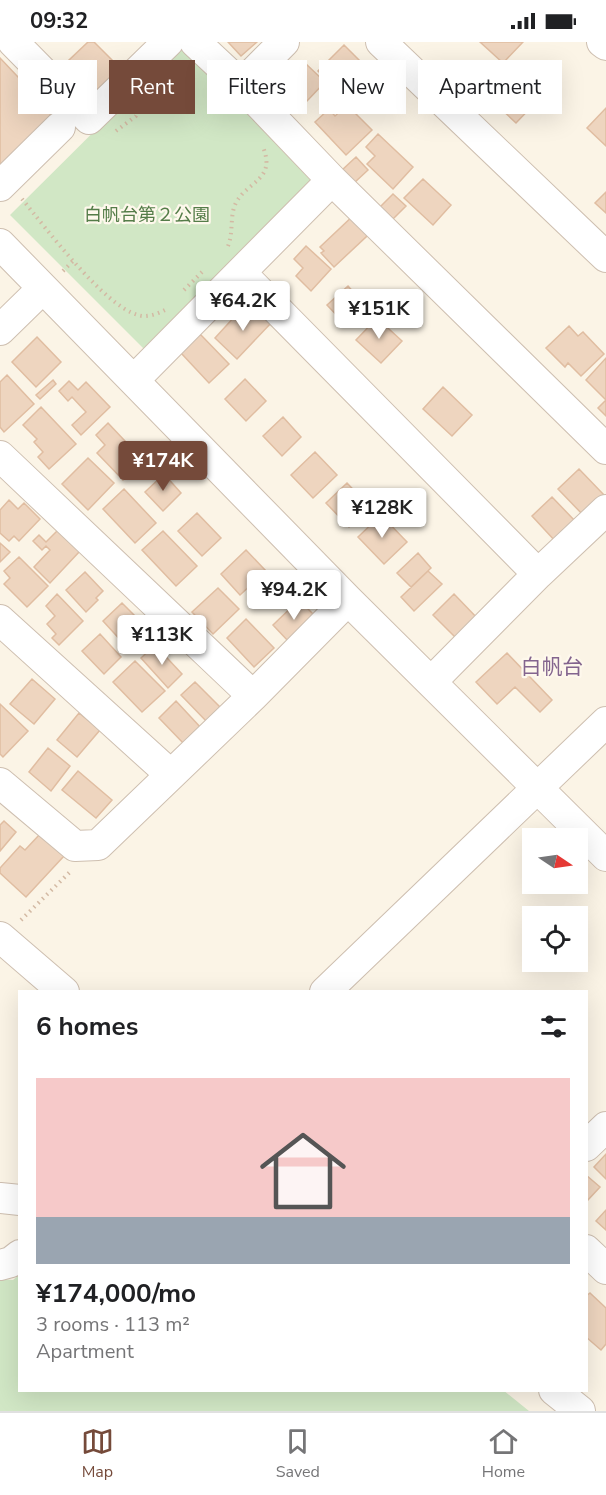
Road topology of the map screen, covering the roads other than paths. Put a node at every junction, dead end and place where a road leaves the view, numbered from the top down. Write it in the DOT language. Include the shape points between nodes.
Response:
graph roads {
  1 [pos="13,42"];
  2 [pos="168,42"];
  3 [pos="195,42"];
  4 [pos="284,42"];
  5 [pos="381,42"];
  6 [pos="602,42"];
  7 [pos="606,45"];
  8 [pos="214,60"];
  9 [pos="266,60"];
  10 [pos="269,114"];
  11 [pos="60,127"];
  12 [pos="332,180"];
  13 [pos="2,184"];
  14 [pos="0,244"];
  15 [pos="606,257"];
  16 [pos="234,262"];
  17 [pos="51,281"];
  18 [pos="0,330"];
  19 [pos="134,380"];
  20 [pos="606,450"];
  21 [pos="0,456"];
  22 [pos="606,510"];
  23 [pos="538,574"];
  24 [pos="348,600"];
  25 [pos="0,621"];
  26 [pos="431,682"];
  27 [pos="253,696"];
  28 [pos="606,722"];
  29 [pos="170,774"];
  30 [pos="0,783"];
  31 [pos="536,789"];
  32 [pos="606,856"];
  33 [pos="10,928"];
  34 [pos="62,990"];
  35 [pos="327,990"];
  36 [pos="606,1127"];
  37 [pos="588,1144"];
  38 [pos="0,1198"];
  39 [pos="18,1200"];
  40 [pos="588,1252"];
  41 [pos="18,1257"];
  42 [pos="0,1265"];
  43 [pos="606,1269"];
  44 [pos="556,1392"];
  45 [pos="579,1411"];
  1 -- 2 [label="street" via="89,119"];
  3 -- 8 [label="street"];
  4 -- 9 [label="street"];
  5 -- 15 [label="street"];
  6 -- 7 [label="street"];
  10 -- 12 [label="street"];
  11 -- 13 [label="street"];
  12 -- 16 [label="street"];
  12 -- 20 [label="street"];
  14 -- 17 [label="street"];
  16 -- 19 [label="street"];
  16 -- 23 [label="street"];
  17 -- 18 [label="street"];
  17 -- 19 [label="street"];
  19 -- 24 [label="street"];
  21 -- 27 [label="street"];
  22 -- 23 [label="street"];
  23 -- 26 [label="street"];
  24 -- 26 [label="street"];
  24 -- 27 [label="street"];
  25 -- 29 [label="street"];
  26 -- 31 [label="street"];
  27 -- 29 [label="street"];
  28 -- 31 [label="street"];
  29 -- 30 [label="street" via="98,845 82,846 75,846"];
  31 -- 32 [label="street"];
  31 -- 35 [label="street"];
  33 -- 34 [label="street"];
  36 -- 37 [label="street"];
  38 -- 39 [label="street"];
  40 -- 43 [label="street"];
  41 -- 42 [label="street"];
  44 -- 45 [label="street"];
}
